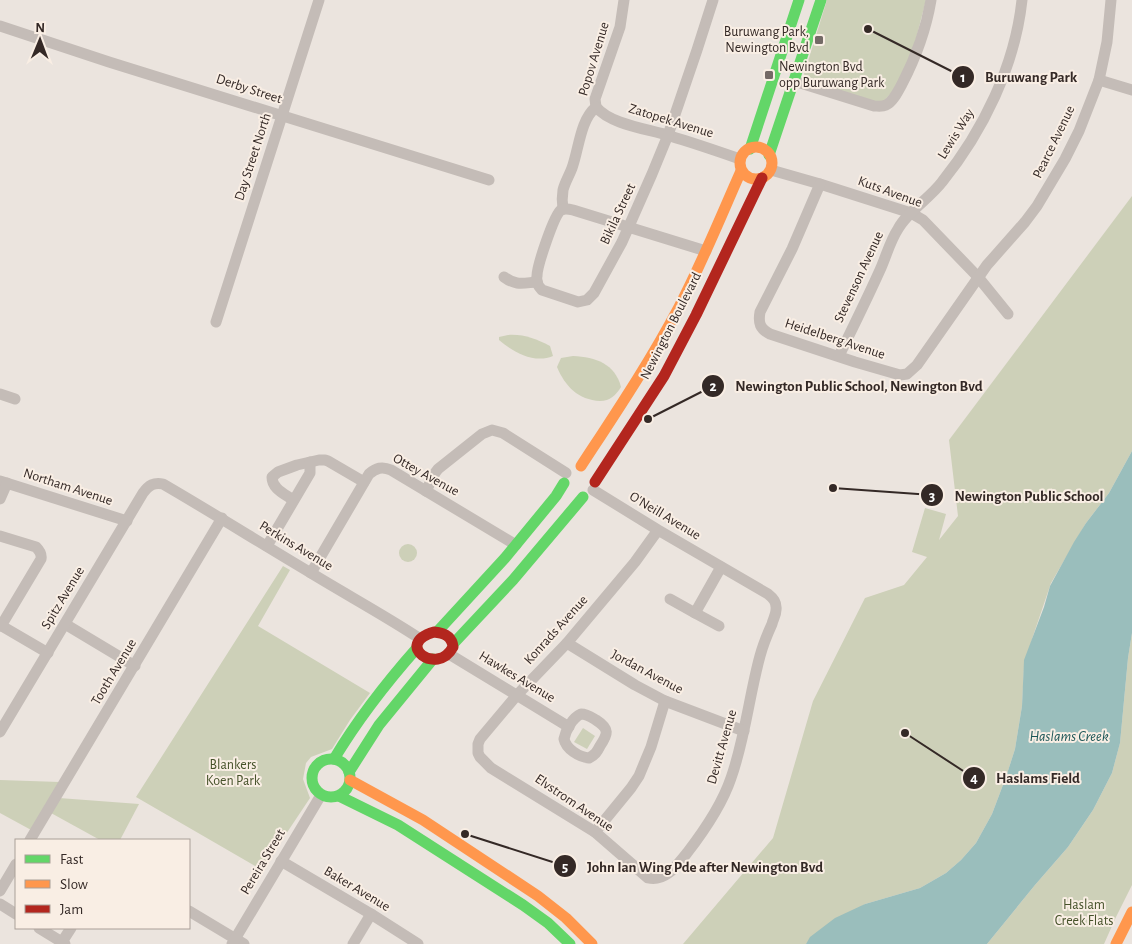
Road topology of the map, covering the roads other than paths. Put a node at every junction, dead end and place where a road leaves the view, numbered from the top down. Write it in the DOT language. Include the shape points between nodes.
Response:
graph roads {
  1 [pos="319,0"];
  2 [pos="624,0"];
  3 [pos="713,0"];
  4 [pos="799,0"];
  5 [pos="821,0"];
  6 [pos="931,0"];
  7 [pos="1022,0"];
  8 [pos="1112,0"];
  9 [pos="0,26"];
  10 [pos="1099,80"];
  11 [pos="794,81"];
  12 [pos="1132,90"];
  13 [pos="596,107"];
  14 [pos="282,116"];
  15 [pos="668,135"];
  16 [pos="750,149"];
  17 [pos="769,155"];
  18 [pos="740,159"];
  19 [pos="771,170"];
  20 [pos="742,171"];
  21 [pos="762,178"];
  22 [pos="489,180"];
  23 [pos="820,184"];
  24 [pos="562,210"];
  25 [pos="911,213"];
  26 [pos="628,228"];
  27 [pos="706,252"];
  28 [pos="504,277"];
  29 [pos="978,277"];
  30 [pos="537,282"];
  31 [pos="1008,314"];
  32 [pos="216,322"];
  33 [pos="839,356"];
  34 [pos="0,394"];
  35 [pos="15,399"];
  36 [pos="310,462"];
  37 [pos="581,466"];
  38 [pos="4,482"];
  39 [pos="364,482"];
  40 [pos="155,483"];
  41 [pos="578,487"];
  42 [pos="426,491"];
  43 [pos="0,499"];
  44 [pos="293,500"];
  45 [pos="222,518"];
  46 [pos="126,521"];
  47 [pos="658,530"];
  48 [pos="0,536"];
  49 [pos="516,545"];
  50 [pos="267,546"];
  51 [pos="721,567"];
  52 [pos="311,573"];
  53 [pos="670,599"];
  54 [pos="776,604"];
  55 [pos="695,613"];
  56 [pos="65,624"];
  57 [pos="0,625"];
  58 [pos="719,626"];
  59 [pos="437,632"];
  60 [pos="418,643"];
  61 [pos="567,644"];
  62 [pos="451,649"];
  63 [pos="48,654"];
  64 [pos="433,659"];
  65 [pos="134,666"];
  66 [pos="516,695"];
  67 [pos="665,701"];
  68 [pos="569,726"];
  69 [pos="744,731"];
  70 [pos="0,732"];
  71 [pos="478,748"];
  72 [pos="334,759"];
  73 [pos="350,776"];
  74 [pos="321,795"];
  75 [pos="339,796"];
  76 [pos="595,832"];
  77 [pos="31,839"];
  78 [pos="281,861"];
  79 [pos="15,866"];
  80 [pos="658,879"];
  81 [pos="0,891"];
  82 [pos="0,904"];
  83 [pos="190,912"];
  84 [pos="1132,912"];
  85 [pos="15,913"];
  86 [pos="371,914"];
  87 [pos="40,929"];
  88 [pos="71,929"];
  89 [pos="237,942"];
  90 [pos="64,943"];
  91 [pos="353,944"];
  92 [pos="418,944"];
  93 [pos="570,944"];
  94 [pos="592,944"];
  95 [pos="1116,944"];
  1 -- 14 [label="street, Day Street North"];
  2 -- 13 [label="street, Popov Avenue" via="620,27 595,99"];
  3 -- 15 [label="street, Bikila Street"];
  4 -- 16 [label="street"];
  5 -- 11 [label="street"];
  6 -- 11 [label="street" via="912,63 898,92 885,106 874,106"];
  7 -- 25 [label="street, Lewis Way" via="1004,72 982,123 951,172"];
  8 -- 10 [label="street, Pearce Avenue"];
  9 -- 14 [label="street, Derby Street"];
  10 -- 12 [label="street"];
  10 -- 29 [label="street, Pearce Avenue" via="1068,152 1037,206"];
  11 -- 17 [label="street"];
  13 -- 15 [label="street, Zatopek Avenue" via="615,120"];
  13 -- 24 [label="street, Popov Avenue" via="586,119 563,190"];
  14 -- 22 [label="street, Derby Street"];
  14 -- 32 [label="street, Day Street North"];
  15 -- 18 [label="street, Zatopek Avenue"];
  15 -- 26 [label="street, Bikila Street"];
  16 -- 17 [label="street" via="760,149"];
  16 -- 18 [label="street"];
  17 -- 19 [label="street"];
  18 -- 20 [label="street"];
  19 -- 21 [label="street"];
  19 -- 23 [label="street, Kuts Avenue"];
  20 -- 21 [label="street" via="754,179"];
  20 -- 27 [label="street, Newington Boulevard"];
  21 -- 41 [label="street, Newington Boulevard" via="661,381"];
  23 -- 25 [label="street, Kuts Avenue"];
  23 -- 33 [label="street, Heidelberg Avenue" via="759,319 760,326 770,334"];
  24 -- 26 [label="street" via="573,210"];
  24 -- 30 [label="street" via="548,237"];
  25 -- 29 [label="street, Kuts Avenue" via="923,220"];
  25 -- 33 [label="street, Stevenson Avenue" via="898,228"];
  26 -- 27 [label="street"];
  26 -- 30 [label="street, Bikila Street" via="597,289 587,300 578,302 545,291"];
  27 -- 37 [label="street, Newington Boulevard" via="679,307 632,388"];
  28 -- 30 [label="street" via="516,283"];
  29 -- 31 [label="street, Kuts Avenue"];
  29 -- 33 [label="street, Heidelberg Avenue" via="917,365 907,374 892,373"];
  34 -- 35 [label="street"];
  36 -- 39 [label="street" via="328,461"];
  36 -- 44 [label="street" via="310,473"];
  36 -- 44 [label="street" via="272,477 272,484"];
  37 -- 41 [label="street" via="572,467"];
  37 -- 41 [label="street" via="590,472"];
  38 -- 43 [label="street"];
  38 -- 46 [label="street, Northam Avenue"];
  39 -- 42 [label="street, Ottey Avenue" via="372,472 382,468"];
  39 -- 52 [label="street, Ottey Avenue"];
  40 -- 45 [label="street, Perkins Avenue" via="163,484"];
  40 -- 46 [label="street, Spitz Avenue" via="143,492"];
  41 -- 42 [label="street, O'Neill Avenue" via="502,433 492,430 442,465"];
  41 -- 47 [label="street, O'Neill Avenue"];
  41 -- 49 [label="street, Newington Boulevard" via="556,496"];
  41 -- 62 [label="street, Newington Boulevard" via="513,580"];
  42 -- 49 [label="street, Ottey Avenue"];
  44 -- 50 [label="street"];
  45 -- 50 [label="street, Perkins Avenue"];
  45 -- 65 [label="street, Tooth Avenue"];
  46 -- 56 [label="street, Spitz Avenue"];
  47 -- 51 [label="street, O'Neill Avenue"];
  47 -- 61 [label="street, Konrads Avenue"];
  48 -- 57 [label="street" via="36,547 42,556"];
  49 -- 59 [label="street, Newington Boulevard"];
  50 -- 52 [label="street, Perkins Avenue"];
  51 -- 54 [label="street, O'Neill Avenue" via="768,594"];
  51 -- 55 [label="street"];
  52 -- 60 [label="street, Perkins Avenue" via="403,627"];
  53 -- 55 [label="street"];
  54 -- 69 [label="street, Devitt Avenue"];
  55 -- 58 [label="street"];
  56 -- 63 [label="street, Spitz Avenue"];
  56 -- 65 [label="street"];
  57 -- 63 [label="street"];
  59 -- 60 [label="street" via="425,634"];
  59 -- 62 [label="street" via="450,638"];
  60 -- 64 [label="street" via="424,657"];
  60 -- 72 [label="street" via="370,703"];
  61 -- 66 [label="street, Konrads Avenue"];
  61 -- 67 [label="street, Jordan Avenue"];
  62 -- 64 [label="street" via="440,658"];
  62 -- 66 [label="street, Hawkes Avenue"];
  63 -- 70 [label="street, Spitz Avenue"];
  64 -- 73 [label="street" via="380,725"];
  65 -- 77 [label="street, Tooth Avenue"];
  66 -- 68 [label="street, Hawkes Avenue"];
  66 -- 71 [label="street, Konrads Avenue" via="480,739"];
  67 -- 69 [label="street, Jordan Avenue"];
  67 -- 76 [label="street" via="639,776"];
  69 -- 80 [label="street, Devitt Avenue" via="732,778 712,816 675,868"];
  71 -- 76 [label="street, Elvstrom Avenue" via="480,757 491,768"];
  72 -- 73 [label="street" via="343,763"];
  72 -- 74 [label="street" via="322,760 314,769 312,780"];
  73 -- 75 [label="street" via="348,787"];
  73 -- 94 [label="street" via="538,896"];
  74 -- 75 [label="street"];
  74 -- 78 [label="street, Pereira Street"];
  75 -- 93 [label="street" via="398,825 522,904 562,934"];
  76 -- 80 [label="street, Elvstrom Avenue" via="648,878"];
  78 -- 86 [label="street, Baker Avenue"];
  78 -- 89 [label="street, Pereira Street"];
  79 -- 81 [label="street"];
  82 -- 85 [label="street"];
  83 -- 89 [label="street"];
  84 -- 95 [label="street"];
  86 -- 91 [label="street"];
  86 -- 92 [label="street, Baker Avenue"];
  87 -- 90 [label="street"];
  88 -- 90 [label="street"];
}
